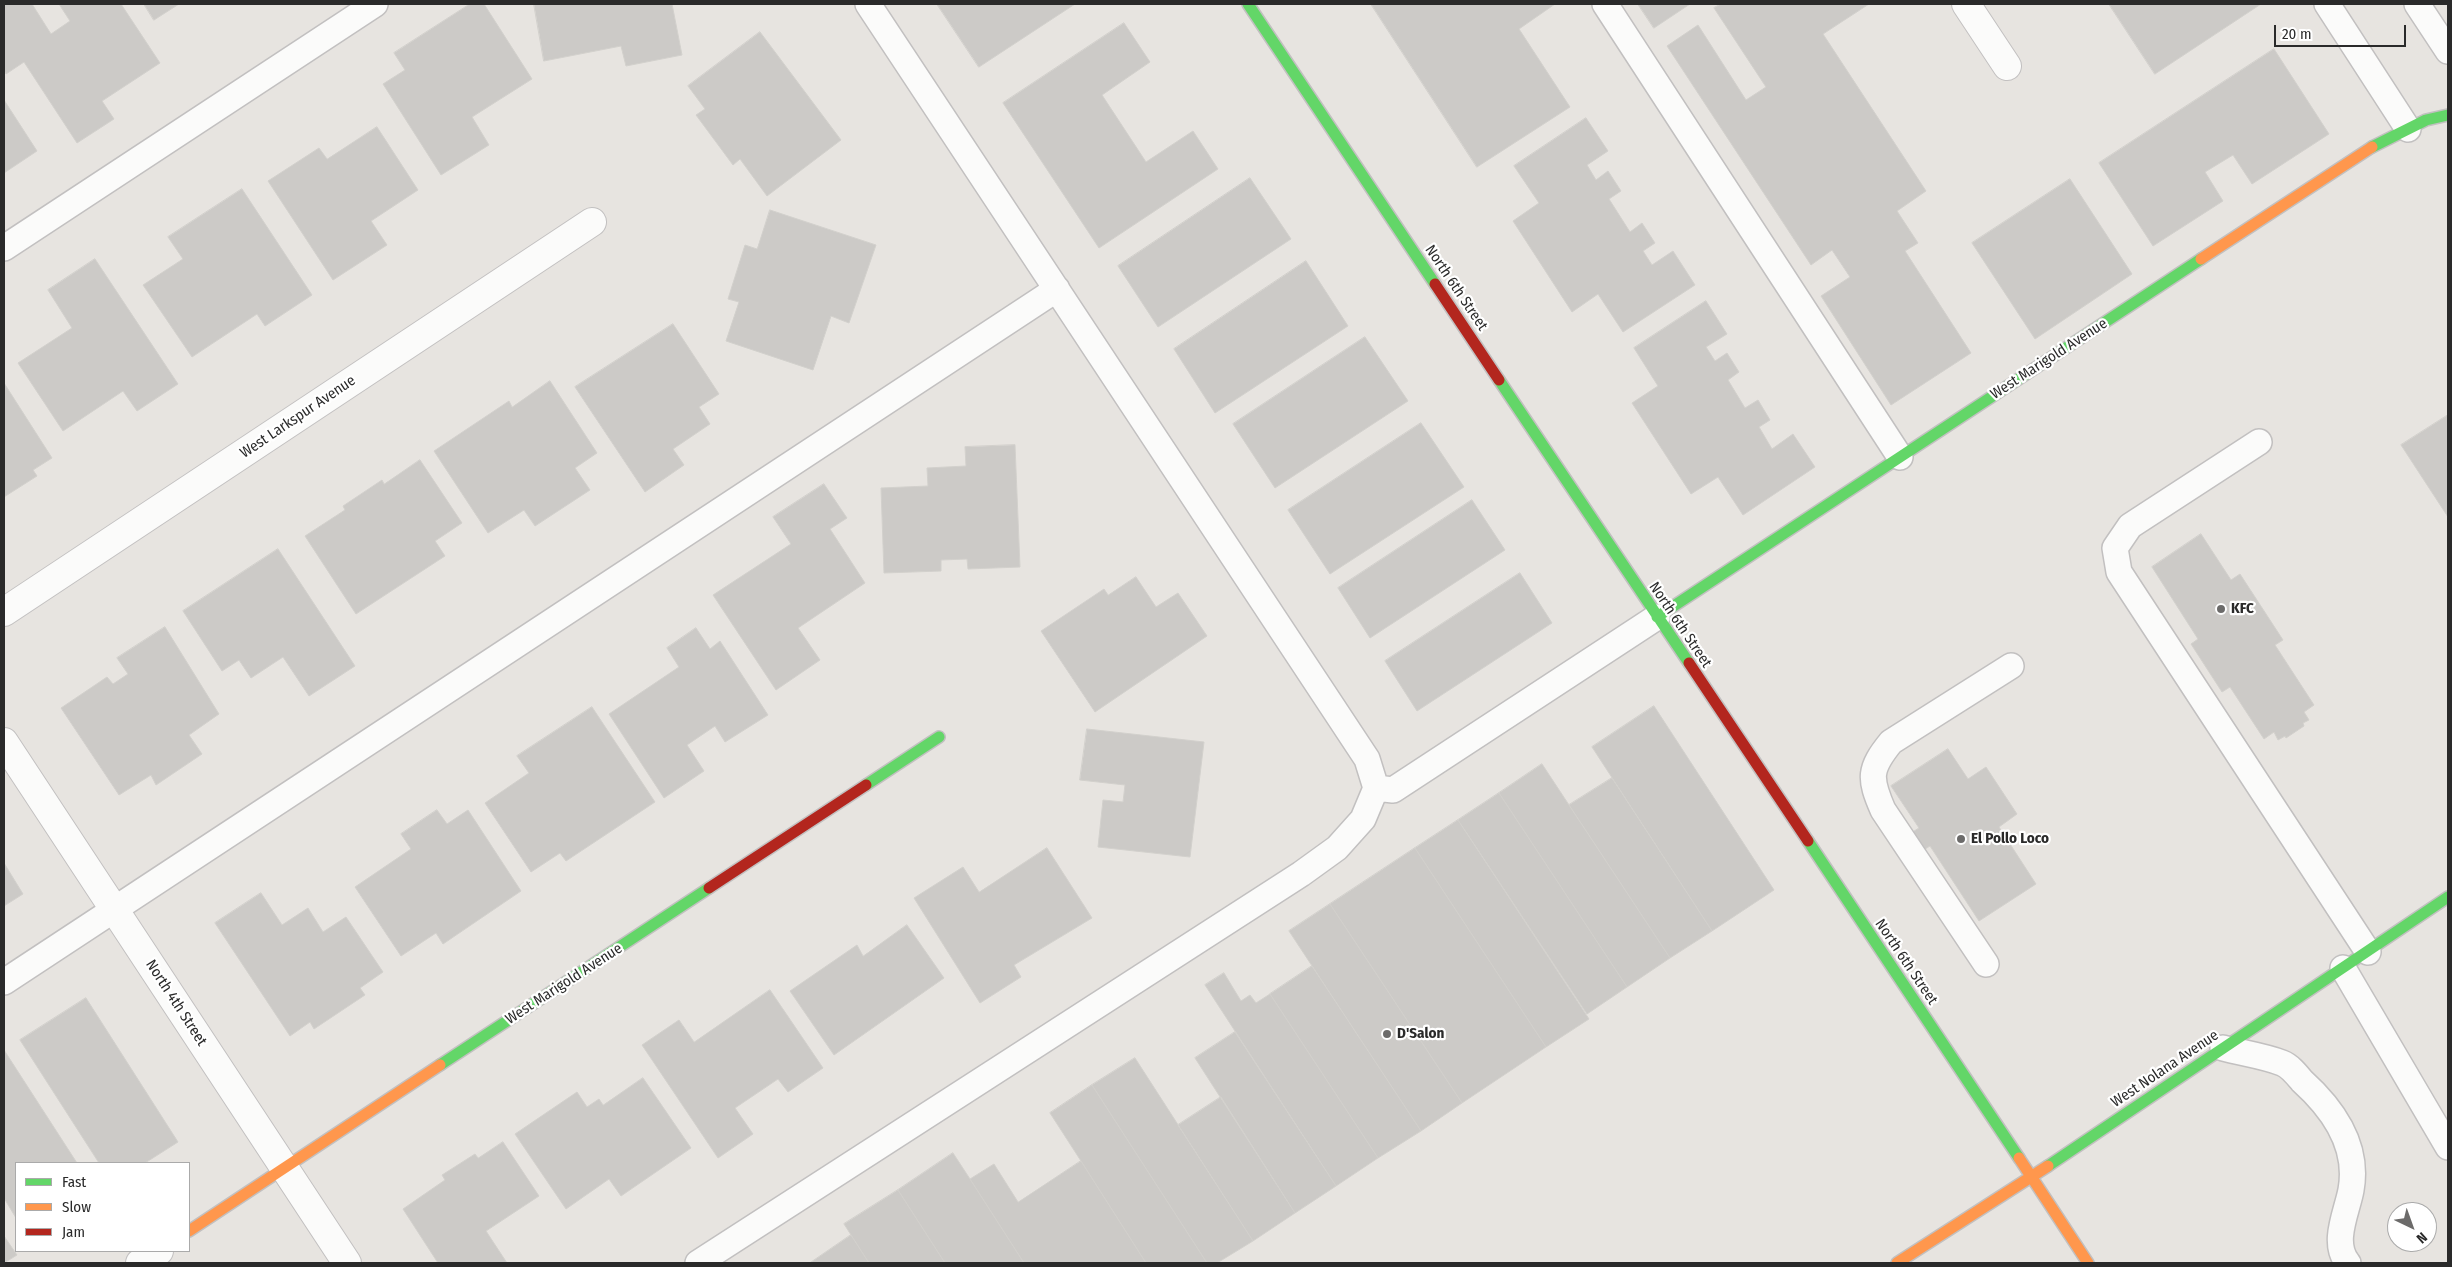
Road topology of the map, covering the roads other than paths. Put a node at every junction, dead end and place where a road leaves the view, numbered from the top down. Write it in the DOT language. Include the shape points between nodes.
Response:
graph roads {
  1 [pos="375,4"];
  2 [pos="868,4"];
  3 [pos="1248,4"];
  4 [pos="1605,4"];
  5 [pos="1966,4"];
  6 [pos="2327,4"];
  7 [pos="2417,4"];
  8 [pos="2446,43"];
  9 [pos="2007,66"];
  10 [pos="2448,116"];
  11 [pos="2408,129"];
  12 [pos="592,222"];
  13 [pos="4,248"];
  14 [pos="1057,290"];
  15 [pos="2258,442"];
  16 [pos="1900,457"];
  17 [pos="4,612"];
  18 [pos="1657,617"];
  19 [pos="2010,666"];
  20 [pos="939,737"];
  21 [pos="4,742"];
  22 [pos="1376,788"];
  23 [pos="2448,898"];
  24 [pos="115,910"];
  25 [pos="2368,952"];
  26 [pos="1986,964"];
  27 [pos="2343,968"];
  28 [pos="4,982"];
  29 [pos="2223,1048"];
  30 [pos="2448,1147"];
  31 [pos="284,1168"];
  32 [pos="2032,1177"];
  33 [pos="190,1230"];
  34 [pos="157,1252"];
  35 [pos="140,1263"];
  36 [pos="347,1263"];
  37 [pos="698,1263"];
  38 [pos="1897,1263"];
  39 [pos="2088,1263"];
  40 [pos="2348,1263"];
  1 -- 13 [label="lane"];
  2 -- 14 [label="lane"];
  3 -- 18 [label="street, North 6th Street"];
  4 -- 16 [label="lane"];
  5 -- 9 [label="street"];
  6 -- 11 [label="lane"];
  7 -- 8 [label="lane"];
  10 -- 11 [label="street, West Marigold Avenue" via="2426,120"];
  11 -- 16 [label="street, West Marigold Avenue" via="2369,149"];
  12 -- 17 [label="street, West Larkspur Avenue"];
  14 -- 22 [label="lane" via="1368,759"];
  14 -- 24 [label="lane"];
  15 -- 25 [label="lane" via="2130,526 2115,548 2119,572"];
  16 -- 18 [label="street, West Marigold Avenue"];
  18 -- 22 [label="lane" via="1392,790"];
  18 -- 32 [label="street, North 6th Street"];
  19 -- 26 [label="lane" via="1891,742 1876,760 1873,787 1883,810"];
  20 -- 31 [label="street, West Marigold Avenue"];
  21 -- 24 [label="street, North 4th Street"];
  22 -- 37 [label="lane" via="1364,819 1337,848 1302,874"];
  23 -- 25 [label="street, West Nolana Avenue"];
  24 -- 28 [label="lane"];
  24 -- 31 [label="street, North 4th Street"];
  25 -- 27 [label="street, West Nolana Avenue"];
  27 -- 29 [label="street, West Nolana Avenue"];
  27 -- 30 [label="lane"];
  29 -- 32 [label="street, West Nolana Avenue"];
  29 -- 40 [label="lane" via="2284,1064 2318,1096 2344,1132 2354,1165 2351,1191 2340,1227 2343,1258"];
  31 -- 33 [label="street, West Marigold Avenue"];
  31 -- 36 [label="street, North 4th Street"];
  32 -- 38 [label="street, West Nolana Avenue"];
  32 -- 39 [label="street, North 6th Street"];
  34 -- 35 [label="street"];
}
